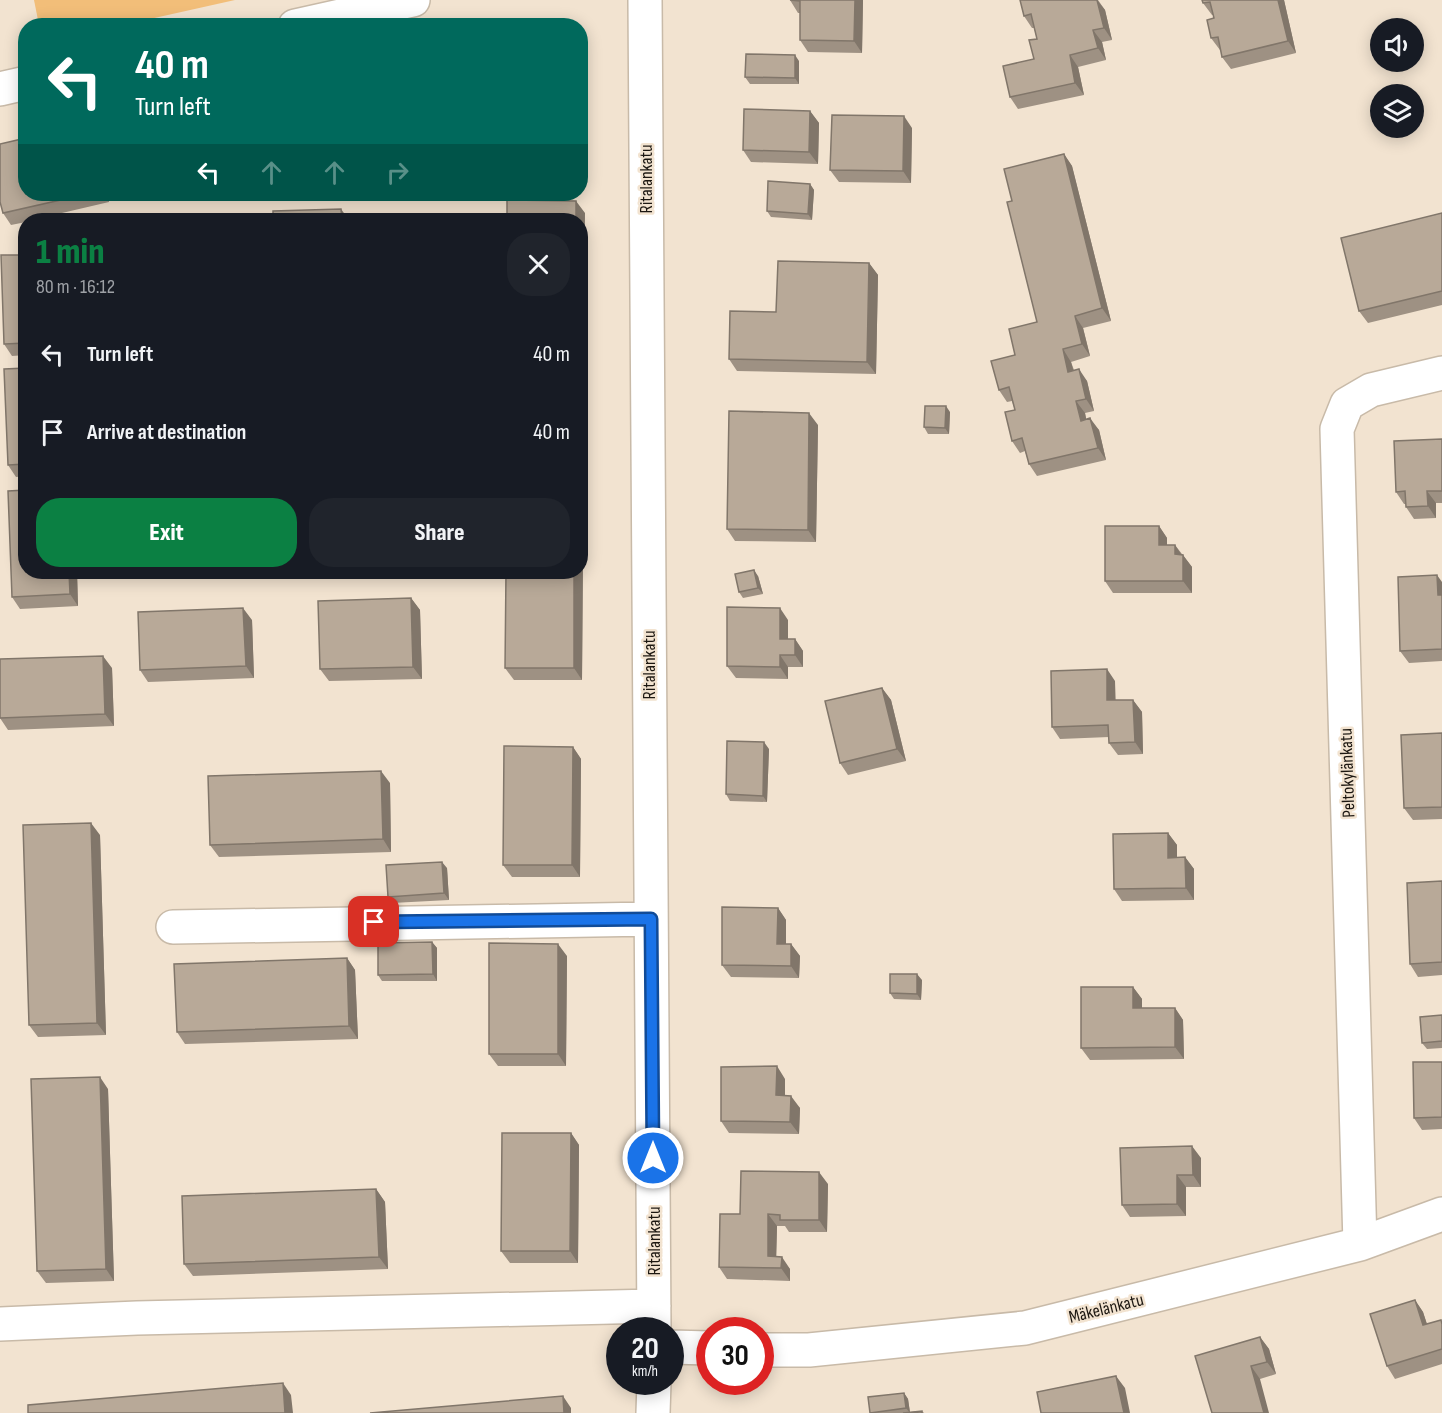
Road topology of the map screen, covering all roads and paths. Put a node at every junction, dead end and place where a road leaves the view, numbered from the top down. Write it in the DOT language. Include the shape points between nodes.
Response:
graph roads {
  1 [pos="413,0"];
  2 [pos="645,0"];
  3 [pos="331,18"];
  4 [pos="18,85"];
  5 [pos="0,89"];
  6 [pos="1442,373"];
  7 [pos="651,919"];
  8 [pos="173,927"];
  9 [pos="1442,1214"];
  10 [pos="1360,1244"];
  11 [pos="654,1317"];
  12 [pos="606,1318"];
  13 [pos="0,1324"];
  14 [pos="774,1350"];
  15 [pos="654,1395"];
  16 [pos="653,1413"];
  1 -- 3 [label="street"];
  2 -- 7 [label="street, Ritalankatu"];
  4 -- 5 [label="street"];
  6 -- 10 [label="street, Peltokylänkatu" via="1371,390 1347,405 1337,429"];
  7 -- 8 [label="street"];
  7 -- 11 [label="street, Ritalankatu"];
  9 -- 10 [label="street, Mäkelänkatu"];
  10 -- 14 [label="street, Mäkelänkatu" via="1025,1328 809,1350"];
  12 -- 13 [label="street" via="137,1318"];
  15 -- 16 [label="street"];
}
